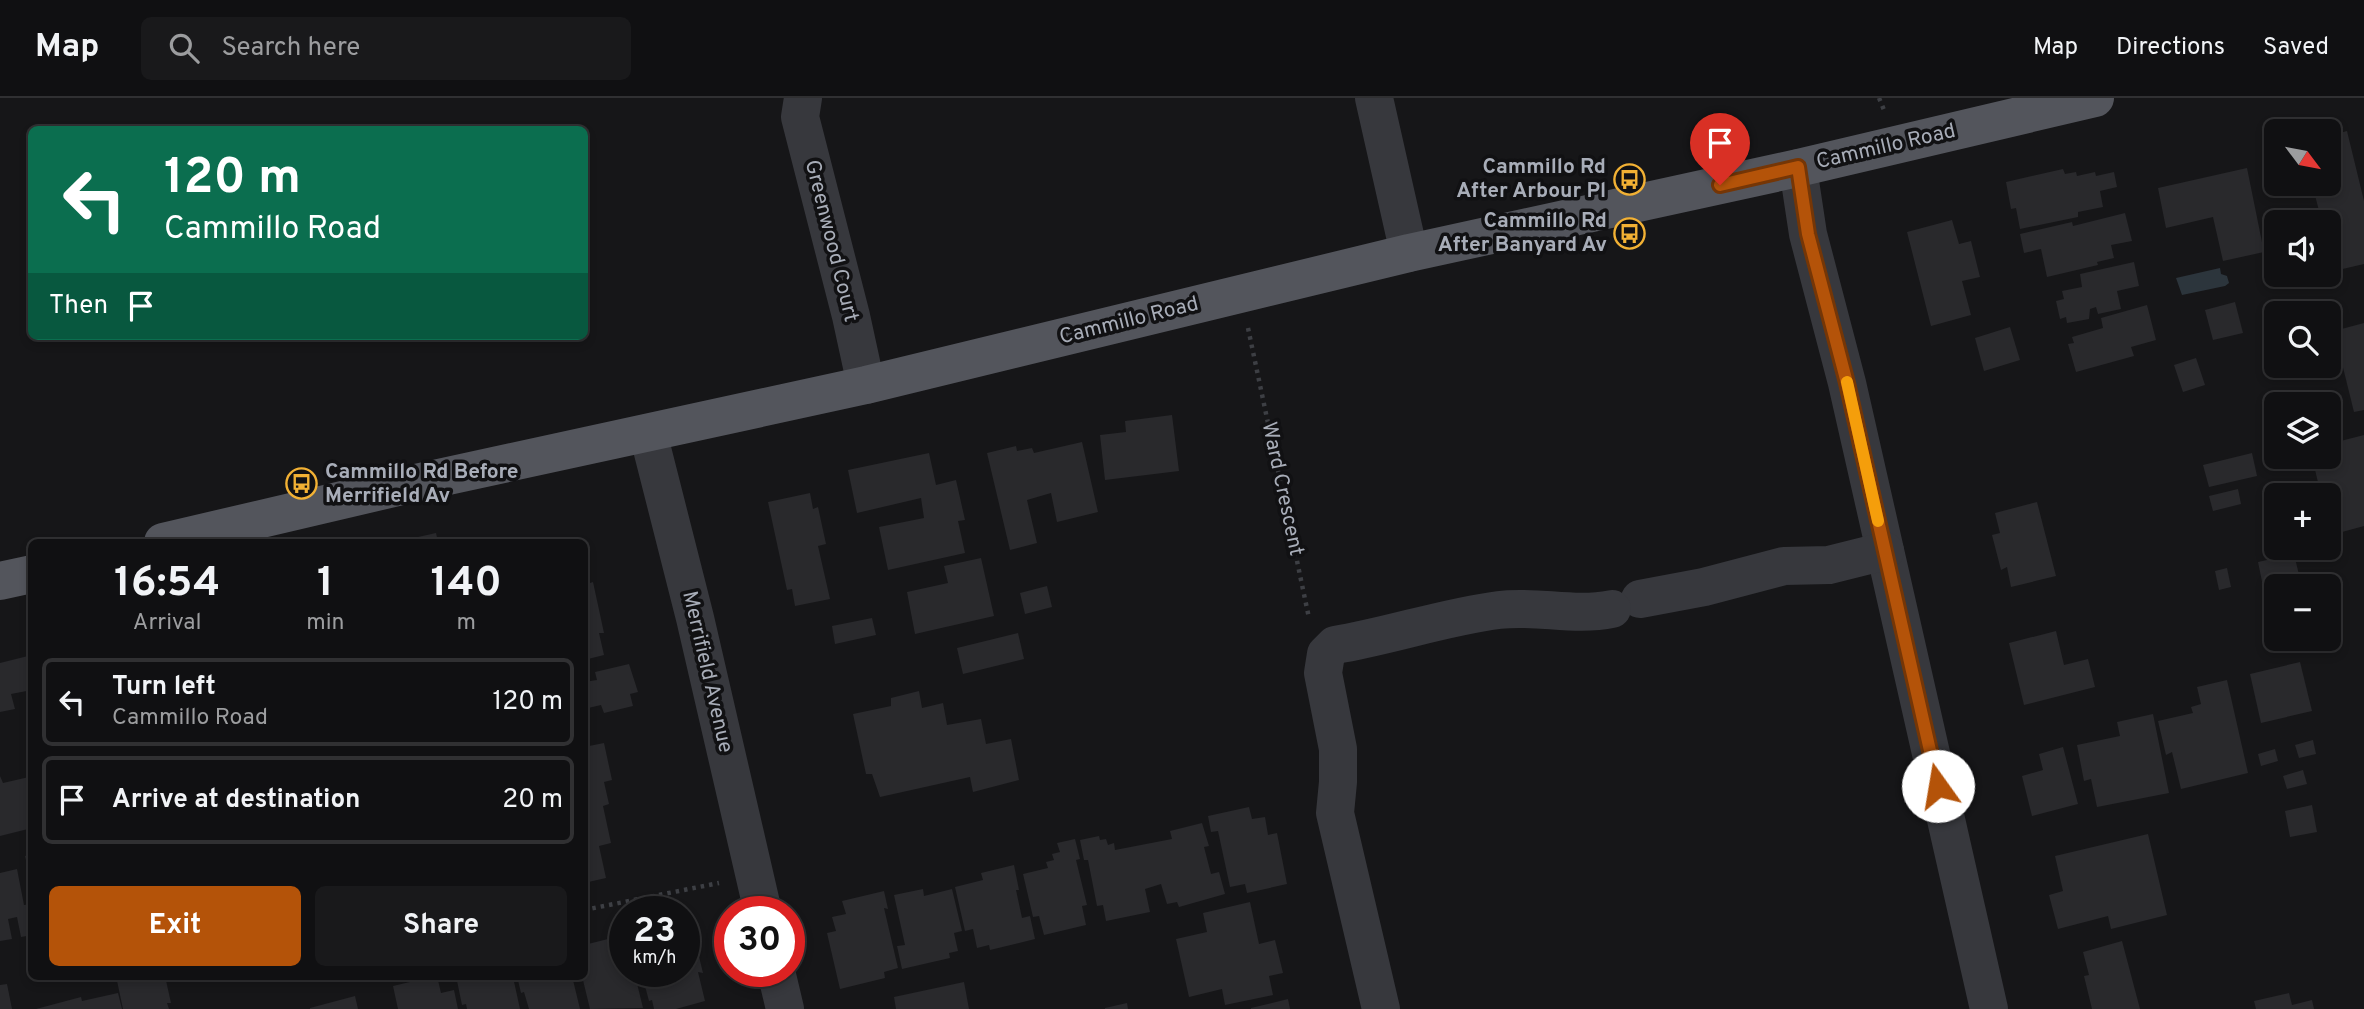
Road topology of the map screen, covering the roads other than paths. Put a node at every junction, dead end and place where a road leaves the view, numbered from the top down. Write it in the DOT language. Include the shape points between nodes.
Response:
graph roads {
  1 [pos="803,98"];
  2 [pos="1374,98"];
  3 [pos="2095,98"];
  4 [pos="1798,167"];
  5 [pos="1409,253"];
  6 [pos="866,385"];
  7 [pos="648,433"];
  8 [pos="176,539"];
  9 [pos="1885,551"];
  10 [pos="28,575"];
  11 [pos="0,581"];
  12 [pos="758,894"];
  13 [pos="780,987"];
  14 [pos="785,1009"];
  15 [pos="1381,1009"];
  16 [pos="1989,1009"];
  1 -- 6 [label="street, Greenwood Court" via="800,117"];
  2 -- 5 [label="street"];
  3 -- 4 [label="main road, Cammillo Road"];
  4 -- 5 [label="main road, Cammillo Road"];
  4 -- 9 [label="street" via="1808,234"];
  5 -- 6 [label="main road, Cammillo Road"];
  6 -- 7 [label="main road, Cammillo Road"];
  7 -- 8 [label="main road, Cammillo Road"];
  7 -- 12 [label="street, Merrifield Avenue"];
  9 -- 15 [label="street" via="1829,565 1784,566 1581,613 1500,610 1335,645 1326,654 1323,673 1338,749 1335,813"];
  9 -- 16 [label="street"];
  10 -- 11 [label="main road"];
  13 -- 14 [label="street"];
}
